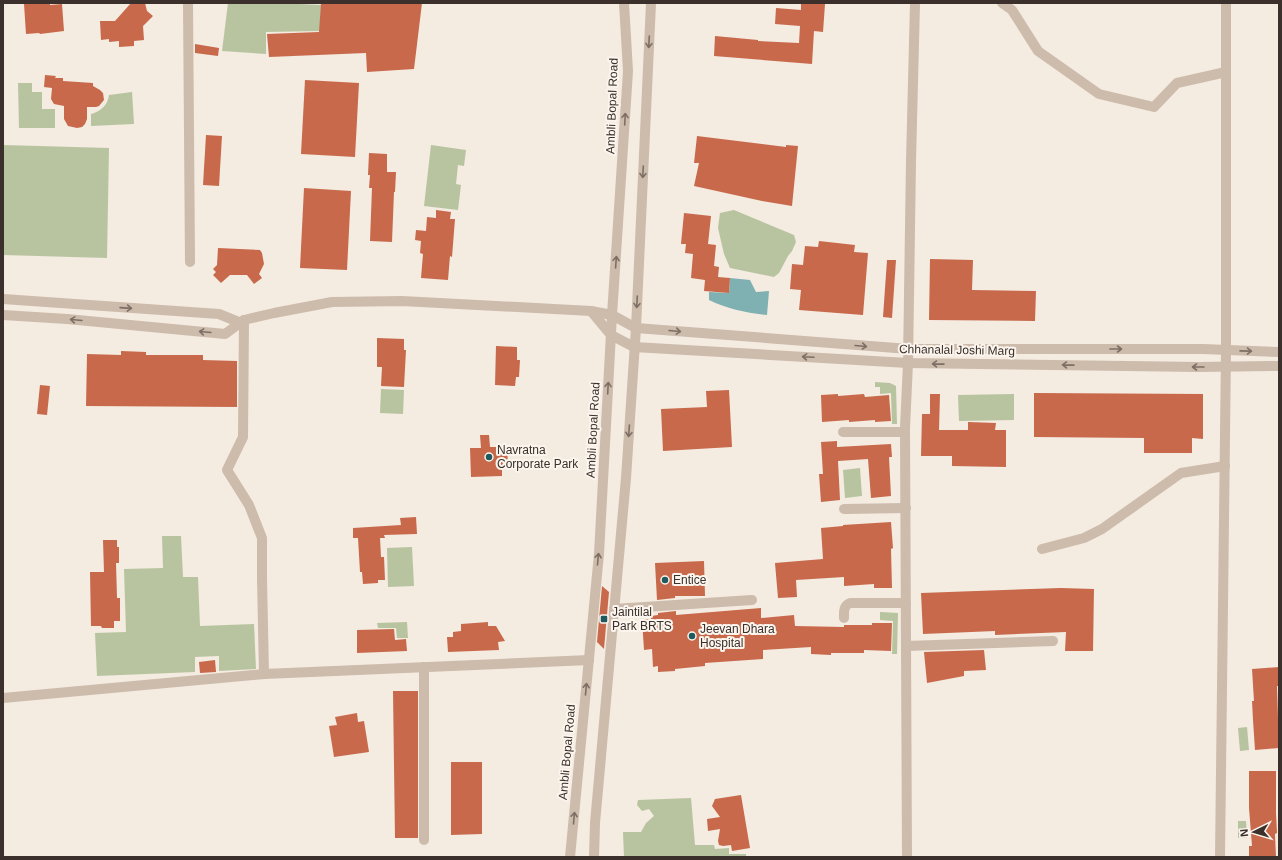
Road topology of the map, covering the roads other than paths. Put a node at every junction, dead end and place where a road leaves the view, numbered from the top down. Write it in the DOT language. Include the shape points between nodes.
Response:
graph roads {
  1 [pos="188,3"];
  2 [pos="624,3"];
  3 [pos="651,3"];
  4 [pos="915,3"];
  5 [pos="1002,3"];
  6 [pos="1226,3"];
  7 [pos="1226,72"];
  8 [pos="190,262"];
  9 [pos="3,299"];
  10 [pos="591,310"];
  11 [pos="3,315"];
  12 [pos="612,315"];
  13 [pos="243,322"];
  14 [pos="636,328"];
  15 [pos="611,335"];
  16 [pos="634,347"];
  17 [pos="909,349"];
  18 [pos="1226,351"];
  19 [pos="1279,352"];
  20 [pos="908,363"];
  21 [pos="1226,366"];
  22 [pos="1279,366"];
  23 [pos="843,432"];
  24 [pos="906,432"];
  25 [pos="1225,466"];
  26 [pos="906,508"];
  27 [pos="844,509"];
  28 [pos="1042,549"];
  29 [pos="752,600"];
  30 [pos="906,603"];
  31 [pos="614,609"];
  32 [pos="844,618"];
  33 [pos="1053,641"];
  34 [pos="906,646"];
  35 [pos="589,660"];
  36 [pos="424,667"];
  37 [pos="264,674"];
  38 [pos="3,698"];
  39 [pos="424,840"];
  40 [pos="570,857"];
  41 [pos="594,857"];
  42 [pos="907,857"];
  43 [pos="1220,857"];
  1 -- 8 [label="street"];
  12 -- 2 [label="street, Ambli Bopal Road, one-way" via="628,70"];
  3 -- 14 [label="street, one-way"];
  4 -- 17 [label="street"];
  5 -- 7 [label="street" via="1012,10 1038,51 1099,94 1154,107 1177,83"];
  6 -- 7 [label="street"];
  7 -- 18 [label="street"];
  9 -- 13 [label="street, one-way" via="219,314"];
  10 -- 12 [label="street"];
  10 -- 13 [label="street" via="402,301 332,302"];
  10 -- 15 [label="street"];
  13 -- 11 [label="street, one-way" via="225,334"];
  12 -- 14 [label="street"];
  12 -- 15 [label="street, Ambli Bopal Road"];
  13 -- 37 [label="street" via="243,437 227,470 249,505 262,538"];
  14 -- 16 [label="street"];
  14 -- 17 [label="street, Chhanalal Joshi Marg, one-way"];
  15 -- 16 [label="street"];
  35 -- 15 [label="street, Ambli Bopal Road, one-way" via="599,554"];
  20 -- 16 [label="street, Chhanalal Joshi Marg, one-way"];
  16 -- 31 [label="street, one-way"];
  17 -- 18 [label="street, Chhanalal Joshi Marg, one-way"];
  17 -- 20 [label="street"];
  18 -- 19 [label="street, Chhanalal Joshi Marg, one-way"];
  18 -- 21 [label="street"];
  21 -- 20 [label="street, Chhanalal Joshi Marg, one-way"];
  20 -- 24 [label="street"];
  21 -- 22 [label="street, Chhanalal Joshi Marg"];
  21 -- 25 [label="street"];
  23 -- 24 [label="street"];
  24 -- 26 [label="street"];
  25 -- 28 [label="street" via="1181,472 1102,529 1084,538"];
  25 -- 43 [label="street"];
  26 -- 27 [label="street"];
  26 -- 30 [label="street"];
  29 -- 31 [label="street"];
  30 -- 32 [label="street" via="850,603 844,608"];
  30 -- 34 [label="street"];
  31 -- 41 [label="street"];
  33 -- 34 [label="street"];
  34 -- 42 [label="street"];
  35 -- 36 [label="street"];
  40 -- 35 [label="street, Ambli Bopal Road, one-way"];
  36 -- 37 [label="street"];
  36 -- 39 [label="street"];
  37 -- 38 [label="street"];
}
